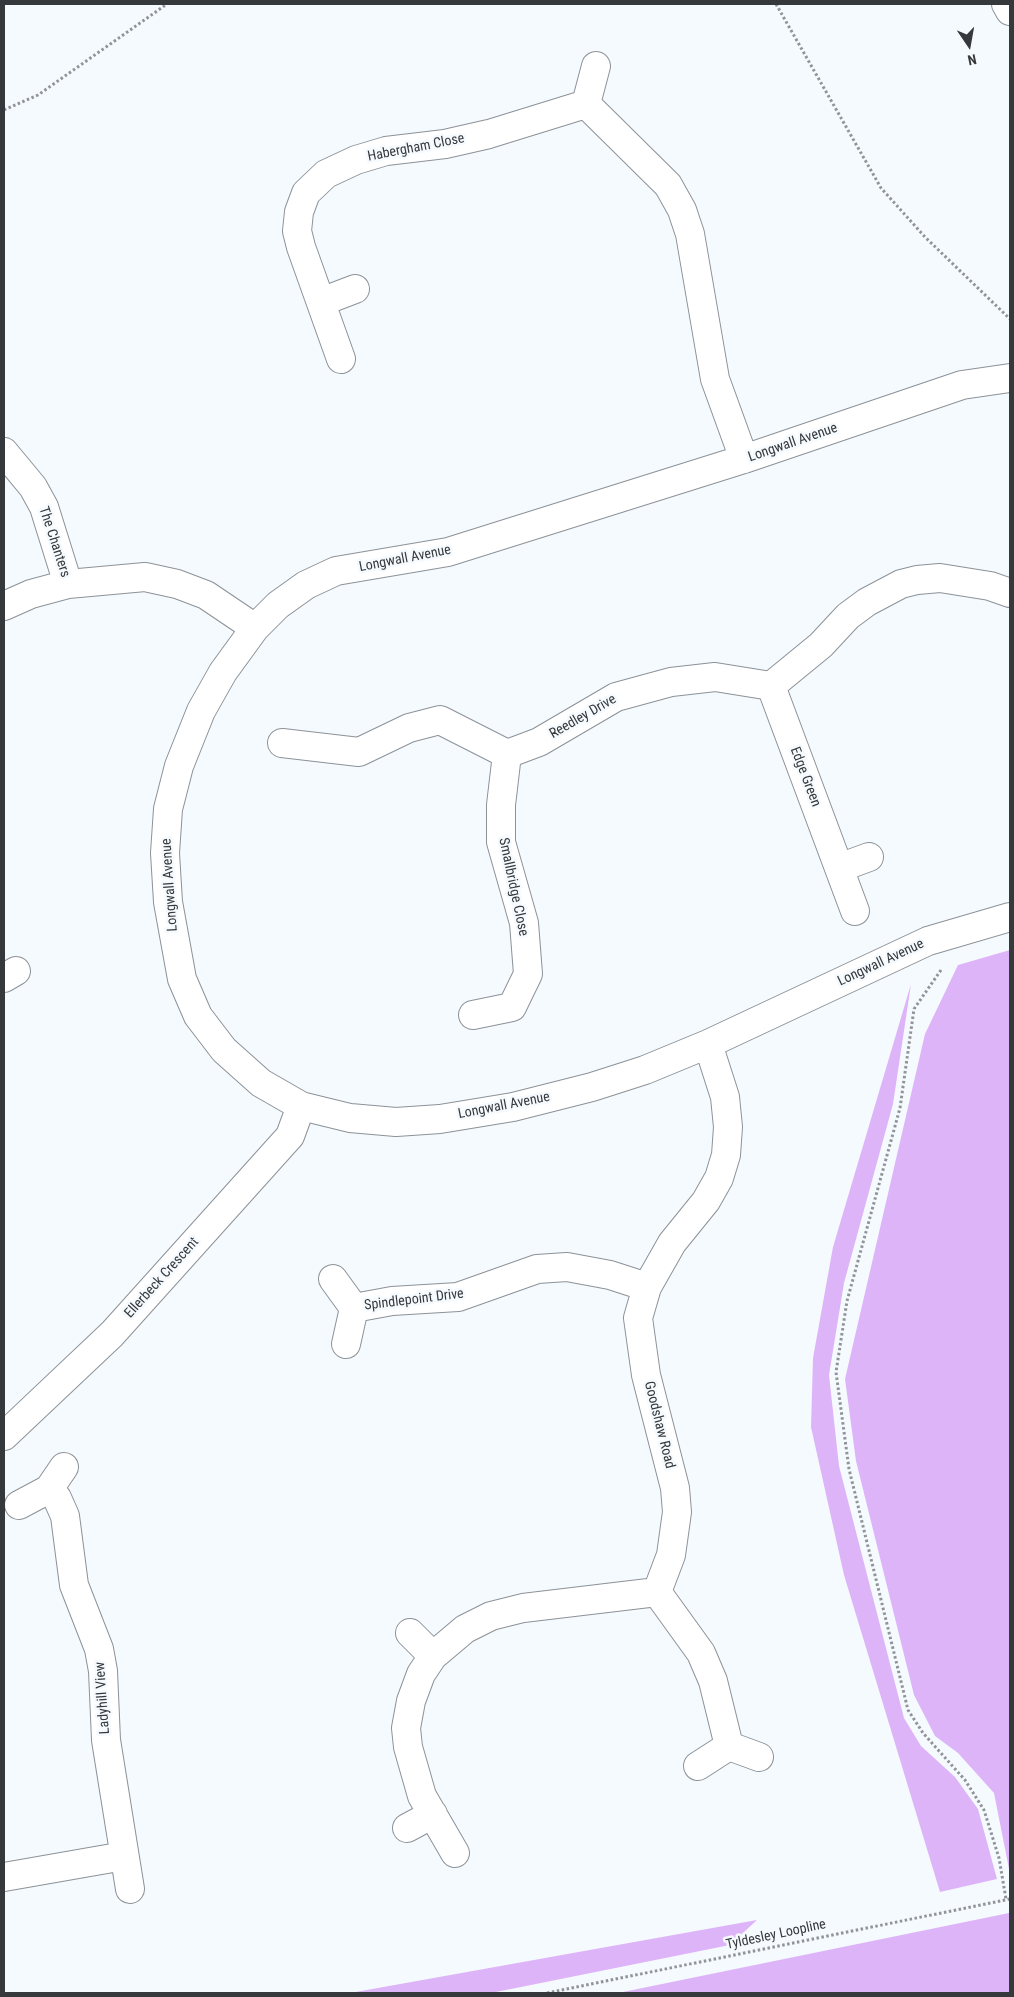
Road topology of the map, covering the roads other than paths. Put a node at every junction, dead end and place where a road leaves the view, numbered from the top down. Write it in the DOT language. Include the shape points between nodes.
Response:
graph roads {
  1 [pos="1006,4"];
  2 [pos="1010,11"];
  3 [pos="596,66"];
  4 [pos="586,104"];
  5 [pos="355,289"];
  6 [pos="321,302"];
  7 [pos="341,359"];
  8 [pos="1010,378"];
  9 [pos="4,452"];
  10 [pos="744,459"];
  11 [pos="68,584"];
  12 [pos="1010,594"];
  13 [pos="4,606"];
  14 [pos="254,628"];
  15 [pos="771,686"];
  16 [pos="282,743"];
  17 [pos="507,754"];
  18 [pos="869,857"];
  19 [pos="839,868"];
  20 [pos="855,911"];
  21 [pos="1010,916"];
  22 [pos="473,1015"];
  23 [pos="708,1044"];
  24 [pos="301,1106"];
  25 [pos="333,1278"];
  26 [pos="647,1287"];
  27 [pos="354,1308"];
  28 [pos="346,1344"];
  29 [pos="4,1436"];
  30 [pos="64,1467"];
  31 [pos="49,1489"];
  32 [pos="19,1505"];
  33 [pos="657,1592"];
  34 [pos="410,1633"];
  35 [pos="433,1656"];
  36 [pos="729,1746"];
  37 [pos="759,1757"];
  38 [pos="698,1766"];
  39 [pos="433,1814"];
  40 [pos="407,1828"];
  41 [pos="455,1853"];
  42 [pos="124,1856"];
  43 [pos="4,1877"];
  44 [pos="130,1889"];
  1 -- 2 [label="street"];
  3 -- 4 [label="street"];
  4 -- 6 [label="street, Habergham Close" via="489,134 445,144 386,151 326,174 306,193 297,230"];
  4 -- 10 [label="street" via="668,185 682,210 690,234 715,379"];
  5 -- 6 [label="street"];
  6 -- 7 [label="street, Habergham Close"];
  8 -- 10 [label="street, Longwall Avenue" via="962,385"];
  9 -- 11 [label="street, The Chanters" via="33,487 44,507"];
  10 -- 14 [label="street, Longwall Avenue" via="448,552 336,571 306,585"];
  11 -- 13 [label="street" via="31,594"];
  11 -- 14 [label="street" via="145,577 177,584 206,595"];
  12 -- 15 [label="street" via="990,586 940,578 901,584 866,602 848,616 821,645"];
  14 -- 24 [label="street, Longwall Avenue" via="201,711 179,766 168,809 165,854 168,902 182,980 198,1016 224,1050 261,1084"];
  15 -- 17 [label="street, Reedley Drive" via="715,677 671,682 616,696 539,742"];
  15 -- 19 [label="street, Edge Green"];
  16 -- 17 [label="street" via="359,752 409,728 440,720"];
  17 -- 22 [label="street, Smallbridge Close" via="501,805 501,842 524,923 528,974 512,1007"];
  18 -- 19 [label="street"];
  19 -- 20 [label="street, Edge Green"];
  21 -- 23 [label="street, Longwall Avenue" via="928,940"];
  23 -- 24 [label="street, Longwall Avenue" via="592,1087 512,1107 440,1119 396,1122 359,1119"];
  23 -- 26 [label="street, Goodshaw Road" via="725,1097 726,1155 719,1178 706,1201 672,1243"];
  24 -- 29 [label="street, Ellerbeck Crescent" via="290,1136 119,1326"];
  25 -- 27 [label="street, Spindlepoint Drive"];
  26 -- 27 [label="street, Spindlepoint Drive" via="567,1267 537,1269 458,1297"];
  26 -- 33 [label="street, Goodshaw Road" via="638,1318 641,1348 675,1488 677,1512 670,1555"];
  27 -- 28 [label="street, Spindlepoint Drive"];
  30 -- 31 [label="street"];
  31 -- 32 [label="street"];
  31 -- 42 [label="street, Ladyhill View" via="65,1516 74,1585 99,1649 106,1740"];
  33 -- 35 [label="street" via="523,1608 491,1616 465,1629"];
  33 -- 36 [label="street" via="701,1653 713,1681"];
  34 -- 35 [label="street"];
  35 -- 39 [label="street" via="411,1700 406,1728 414,1771 422,1796"];
  36 -- 37 [label="street"];
  36 -- 38 [label="street"];
  39 -- 40 [label="street"];
  39 -- 41 [label="street"];
  42 -- 43 [label="street"];
  42 -- 44 [label="street, Ladyhill View"];
}
